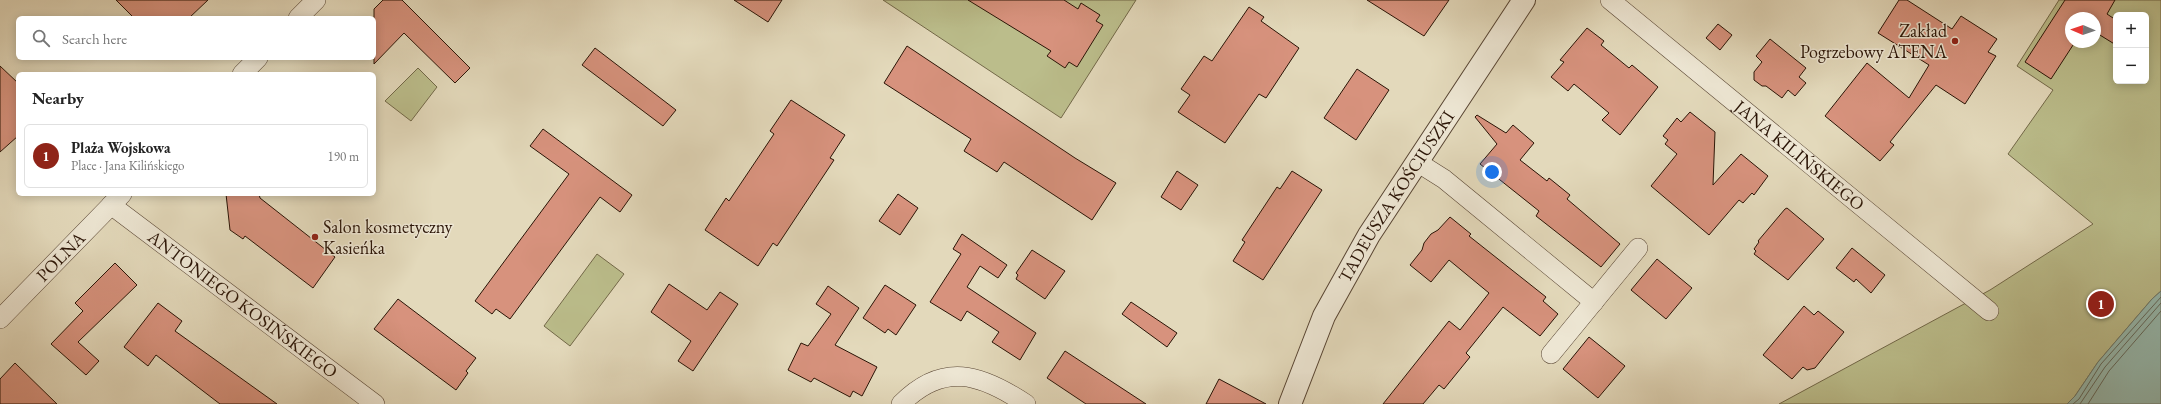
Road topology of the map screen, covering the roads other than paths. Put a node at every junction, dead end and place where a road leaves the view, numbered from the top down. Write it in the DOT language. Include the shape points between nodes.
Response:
graph roads {
  1 [pos="316,0"];
  2 [pos="1524,0"];
  3 [pos="1610,0"];
  4 [pos="300,16"];
  5 [pos="256,60"];
  6 [pos="244,72"];
  7 [pos="1417,162"];
  8 [pos="117,199"];
  9 [pos="1638,248"];
  10 [pos="1594,302"];
  11 [pos="1989,311"];
  12 [pos="0,320"];
  13 [pos="1551,354"];
  14 [pos="375,404"];
  15 [pos="901,404"];
  16 [pos="1026,404"];
  17 [pos="1290,404"];
  1 -- 4 [label="street"];
  2 -- 7 [label="street, TADEUSZA KOŚCIUSZKI"];
  3 -- 11 [label="street, JANA KILIŃSKIEGO"];
  5 -- 6 [label="street"];
  7 -- 10 [label="street" via="1444,179"];
  7 -- 17 [label="street, TADEUSZA KOŚCIUSZKI" via="1369,236 1324,316"];
  8 -- 12 [label="street, POLNA"];
  8 -- 14 [label="street, ANTONIEGO KOSIŃSKIEGO"];
  9 -- 10 [label="street"];
  10 -- 13 [label="street"];
  15 -- 16 [label="street" via="930,381 960,376 978,378 994,384"];
}
